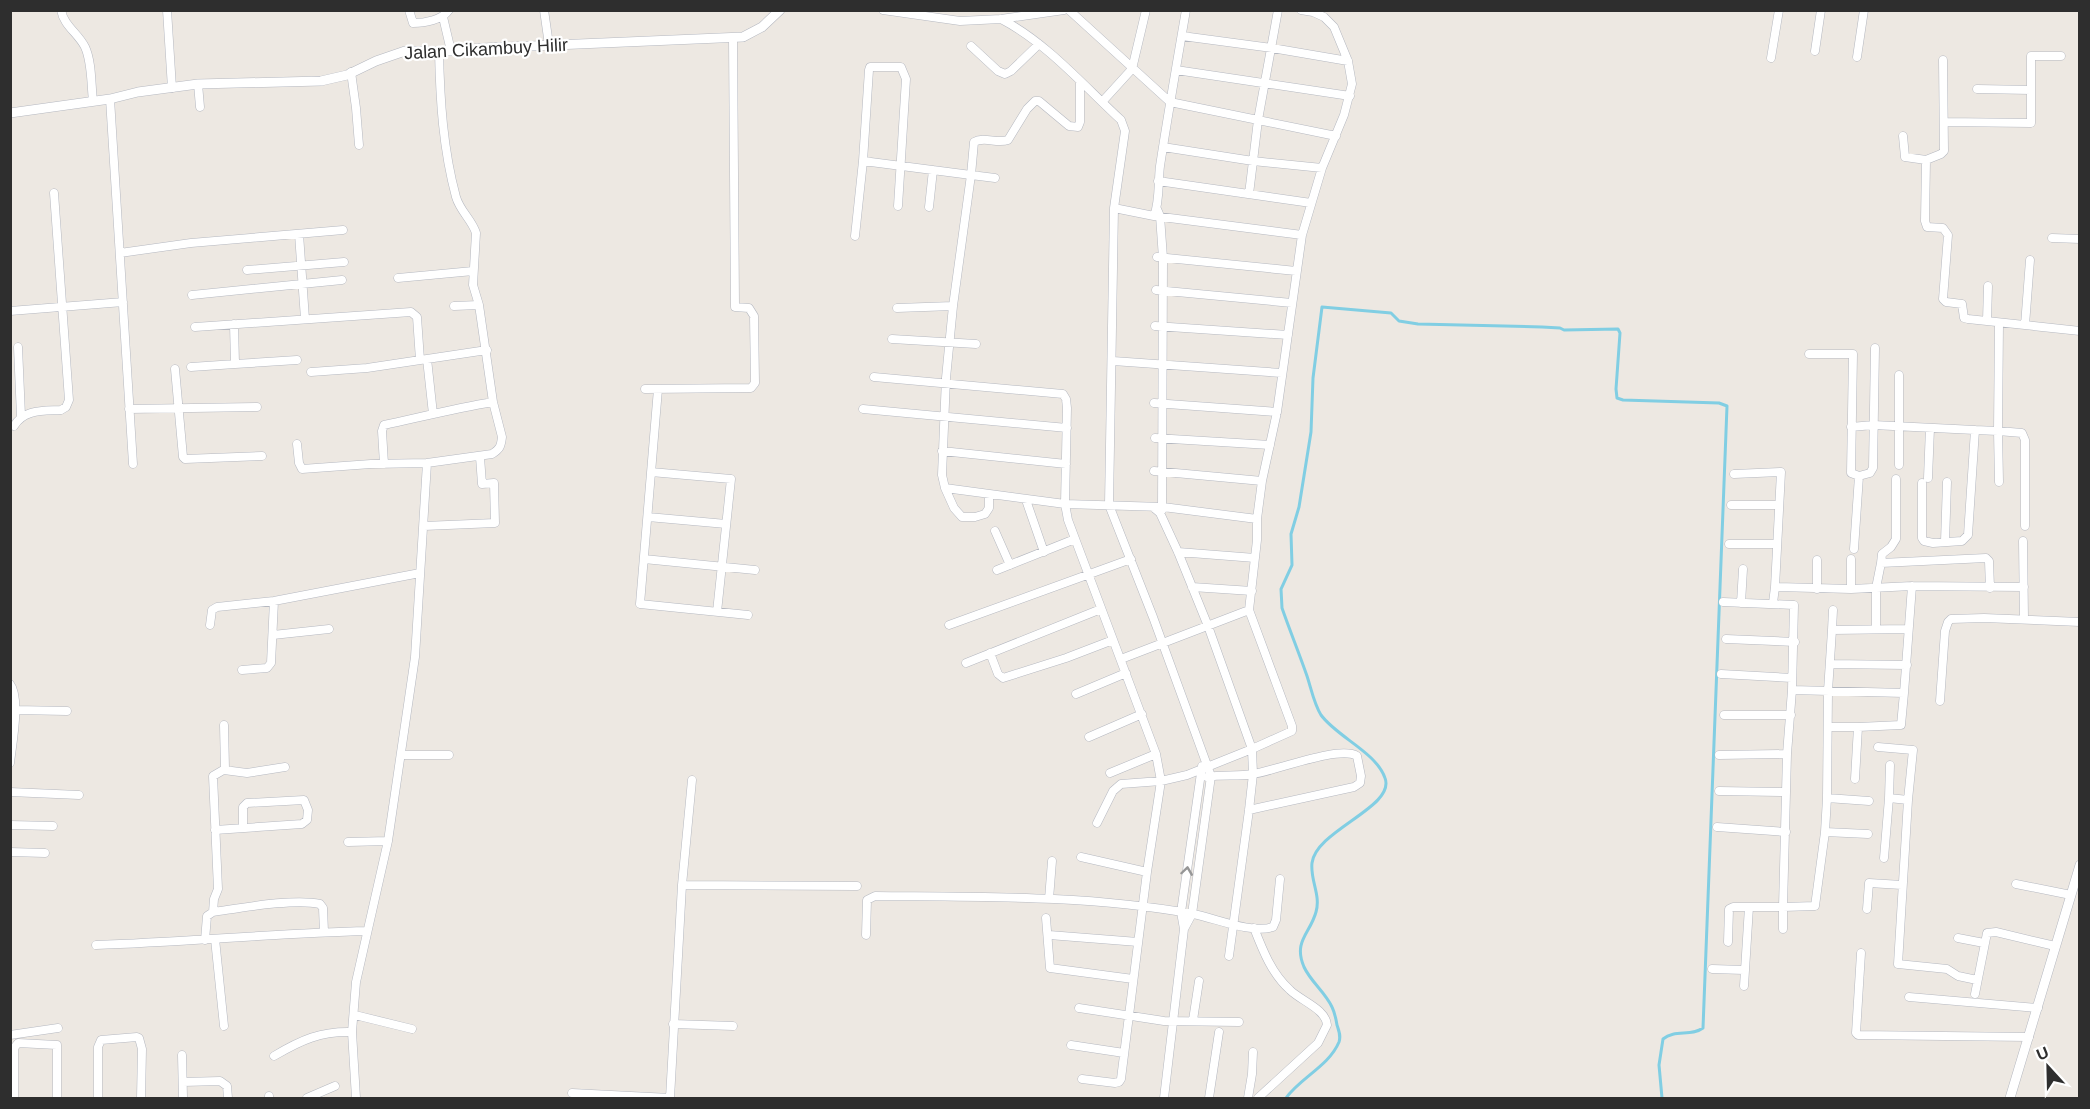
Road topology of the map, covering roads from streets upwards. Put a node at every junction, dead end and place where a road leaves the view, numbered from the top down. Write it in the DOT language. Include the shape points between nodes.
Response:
graph roads {
  1 [pos="61,10"];
  2 [pos="167,10"];
  3 [pos="409,10"];
  4 [pos="544,10"];
  5 [pos="780,10"];
  6 [pos="883,10"];
  7 [pos="1064,10"];
  8 [pos="1069,10"];
  9 [pos="1146,10"];
  10 [pos="1186,10"];
  11 [pos="1278,10"];
  12 [pos="1301,10"];
  13 [pos="1779,10"];
  14 [pos="1821,10"];
  15 [pos="1864,10"];
  16 [pos="446,14"];
  17 [pos="1001,20"];
  18 [pos="1182,36"];
  19 [pos="733,38"];
  20 [pos="1039,44"];
  21 [pos="549,45"];
  22 [pos="971,46"];
  23 [pos="1272,48"];
  24 [pos="439,51"];
  25 [pos="452,51"];
  26 [pos="1815,51"];
  27 [pos="2061,56"];
  28 [pos="1857,57"];
  29 [pos="1771,58"];
  30 [pos="1943,60"];
  31 [pos="1348,61"];
  32 [pos="1132,69"];
  33 [pos="1176,70"];
  34 [pos="351,72"];
  35 [pos="1080,81"];
  36 [pos="1265,83"];
  37 [pos="198,84"];
  38 [pos="172,88"];
  39 [pos="1977,89"];
  40 [pos="2031,90"];
  41 [pos="1350,96"];
  42 [pos="110,99"];
  43 [pos="93,101"];
  44 [pos="1102,102"];
  45 [pos="1170,102"];
  46 [pos="200,107"];
  47 [pos="10,113"];
  48 [pos="1258,120"];
  49 [pos="1944,122"];
  50 [pos="1336,136"];
  51 [pos="1903,136"];
  52 [pos="359,145"];
  53 [pos="1163,147"];
  54 [pos="1926,160"];
  55 [pos="863,161"];
  56 [pos="1253,161"];
  57 [pos="901,166"];
  58 [pos="1322,168"];
  59 [pos="933,171"];
  60 [pos="971,175"];
  61 [pos="995,178"];
  62 [pos="1158,181"];
  63 [pos="54,193"];
  64 [pos="1249,194"];
  65 [pos="1311,202"];
  66 [pos="898,206"];
  67 [pos="929,207"];
  68 [pos="1114,208"];
  69 [pos="1157,214"];
  70 [pos="343,230"];
  71 [pos="299,234"];
  72 [pos="1302,235"];
  73 [pos="855,236"];
  74 [pos="2052,238"];
  75 [pos="2079,238"];
  76 [pos="120,253"];
  77 [pos="1160,257"];
  78 [pos="2030,260"];
  79 [pos="344,262"];
  80 [pos="302,265"];
  81 [pos="247,270"];
  82 [pos="473,271"];
  83 [pos="1296,272"];
  84 [pos="398,278"];
  85 [pos="342,280"];
  86 [pos="303,284"];
  87 [pos="1988,286"];
  88 [pos="1159,290"];
  89 [pos="192,295"];
  90 [pos="123,302"];
  91 [pos="1292,303"];
  92 [pos="479,305"];
  93 [pos="454,306"];
  94 [pos="953,306"];
  95 [pos="62,308"];
  96 [pos="897,308"];
  97 [pos="10,311"];
  98 [pos="305,319"];
  99 [pos="1987,321"];
  100 [pos="1999,323"];
  101 [pos="234,324"];
  102 [pos="2025,325"];
  103 [pos="1159,326"];
  104 [pos="195,327"];
  105 [pos="2079,331"];
  106 [pos="1288,335"];
  107 [pos="892,339"];
  108 [pos="950,343"];
  109 [pos="976,345"];
  110 [pos="18,347"];
  111 [pos="1875,348"];
  112 [pos="487,350"];
  113 [pos="1809,354"];
  114 [pos="424,359"];
  115 [pos="297,360"];
  116 [pos="1113,361"];
  117 [pos="236,363"];
  118 [pos="1162,366"];
  119 [pos="191,367"];
  120 [pos="175,369"];
  121 [pos="311,372"];
  122 [pos="1282,373"];
  123 [pos="1899,375"];
  124 [pos="874,377"];
  125 [pos="946,383"];
  126 [pos="645,389"];
  127 [pos="658,389"];
  128 [pos="493,402"];
  129 [pos="1158,403"];
  130 [pos="257,407"];
  131 [pos="129,409"];
  132 [pos="178,409"];
  133 [pos="863,409"];
  134 [pos="1277,412"];
  135 [pos="433,414"];
  136 [pos="21,416"];
  137 [pos="944,417"];
  138 [pos="1873,425"];
  139 [pos="14,426"];
  140 [pos="1851,427"];
  141 [pos="1900,427"];
  142 [pos="1067,428"];
  143 [pos="1930,428"];
  144 [pos="1975,430"];
  145 [pos="1998,431"];
  146 [pos="1158,439"];
  147 [pos="297,444"];
  148 [pos="1270,445"];
  149 [pos="942,451"];
  150 [pos="262,456"];
  151 [pos="480,457"];
  152 [pos="428,463"];
  153 [pos="133,464"];
  154 [pos="384,464"];
  155 [pos="1066,464"];
  156 [pos="1899,465"];
  157 [pos="1158,471"];
  158 [pos="651,472"];
  159 [pos="1734,474"];
  160 [pos="1859,476"];
  161 [pos="1896,479"];
  162 [pos="1262,481"];
  163 [pos="1947,482"];
  164 [pos="1999,482"];
  165 [pos="945,488"];
  166 [pos="989,495"];
  167 [pos="1026,500"];
  168 [pos="1065,504"];
  169 [pos="1109,505"];
  170 [pos="1778,505"];
  171 [pos="1731,506"];
  172 [pos="1159,509"];
  173 [pos="648,517"];
  174 [pos="1257,519"];
  175 [pos="726,524"];
  176 [pos="424,526"];
  177 [pos="2025,526"];
  178 [pos="995,531"];
  179 [pos="1076,539"];
  180 [pos="2023,541"];
  181 [pos="1945,542"];
  182 [pos="1729,544"];
  183 [pos="1776,544"];
  184 [pos="1854,549"];
  185 [pos="1044,552"];
  186 [pos="1178,552"];
  187 [pos="1255,558"];
  188 [pos="644,559"];
  189 [pos="1131,559"];
  190 [pos="1851,559"];
  191 [pos="1817,560"];
  192 [pos="1881,563"];
  193 [pos="1010,565"];
  194 [pos="722,567"];
  195 [pos="1743,569"];
  196 [pos="755,570"];
  197 [pos="997,570"];
  198 [pos="420,573"];
  199 [pos="1089,574"];
  200 [pos="1912,586"];
  201 [pos="1192,587"];
  202 [pos="1775,587"];
  203 [pos="2024,587"];
  204 [pos="1876,588"];
  205 [pos="1989,588"];
  206 [pos="1817,589"];
  207 [pos="1851,589"];
  208 [pos="1252,591"];
  209 [pos="274,601"];
  210 [pos="1724,602"];
  211 [pos="1741,603"];
  212 [pos="1773,603"];
  213 [pos="1101,609"];
  214 [pos="1249,610"];
  215 [pos="1833,610"];
  216 [pos="717,612"];
  217 [pos="748,615"];
  218 [pos="2024,620"];
  219 [pos="2079,622"];
  220 [pos="210,625"];
  221 [pos="949,625"];
  222 [pos="1208,626"];
  223 [pos="329,629"];
  224 [pos="1876,629"];
  225 [pos="1908,629"];
  226 [pos="1832,630"];
  227 [pos="273,635"];
  228 [pos="1726,639"];
  229 [pos="1113,640"];
  230 [pos="1795,642"];
  231 [pos="1163,643"];
  232 [pos="990,653"];
  233 [pos="1120,659"];
  234 [pos="966,663"];
  235 [pos="1830,664"];
  236 [pos="1907,665"];
  237 [pos="242,670"];
  238 [pos="1126,673"];
  239 [pos="1721,674"];
  240 [pos="1792,678"];
  241 [pos="10,684"];
  242 [pos="1792,690"];
  243 [pos="1828,691"];
  244 [pos="1904,693"];
  245 [pos="1076,694"];
  246 [pos="1940,700"];
  247 [pos="15,710"];
  248 [pos="67,711"];
  249 [pos="1142,714"];
  250 [pos="1724,715"];
  251 [pos="1791,715"];
  252 [pos="224,725"];
  253 [pos="1828,727"];
  254 [pos="1858,727"];
  255 [pos="1089,736"];
  256 [pos="1878,747"];
  257 [pos="1252,749"];
  258 [pos="1156,754"];
  259 [pos="1787,754"];
  260 [pos="401,755"];
  261 [pos="448,755"];
  262 [pos="1719,755"];
  263 [pos="10,763"];
  264 [pos="1890,765"];
  265 [pos="285,767"];
  266 [pos="224,770"];
  267 [pos="1203,772"];
  268 [pos="1110,773"];
  269 [pos="1253,774"];
  270 [pos="1211,776"];
  271 [pos="1855,779"];
  272 [pos="692,780"];
  273 [pos="1161,781"];
  274 [pos="1719,791"];
  275 [pos="10,792"];
  276 [pos="1786,792"];
  277 [pos="79,795"];
  278 [pos="1827,798"];
  279 [pos="1889,798"];
  280 [pos="1908,800"];
  281 [pos="1869,801"];
  282 [pos="1249,810"];
  283 [pos="1097,823"];
  284 [pos="10,825"];
  285 [pos="53,826"];
  286 [pos="1717,827"];
  287 [pos="243,828"];
  288 [pos="215,830"];
  289 [pos="1786,832"];
  290 [pos="1825,832"];
  291 [pos="1868,834"];
  292 [pos="388,841"];
  293 [pos="348,842"];
  294 [pos="10,852"];
  295 [pos="45,853"];
  296 [pos="1081,857"];
  297 [pos="1884,858"];
  298 [pos="1052,861"];
  299 [pos="2079,865"];
  300 [pos="1147,872"];
  301 [pos="1280,879"];
  302 [pos="2016,884"];
  303 [pos="682,885"];
  304 [pos="1902,885"];
  305 [pos="857,886"];
  306 [pos="2074,890"];
  307 [pos="1049,899"];
  308 [pos="1142,906"];
  309 [pos="1749,907"];
  310 [pos="1783,907"];
  311 [pos="1867,909"];
  312 [pos="213,912"];
  313 [pos="1181,912"];
  314 [pos="1192,914"];
  315 [pos="1046,918"];
  316 [pos="1233,923"];
  317 [pos="1184,928"];
  318 [pos="1254,928"];
  319 [pos="1783,929"];
  320 [pos="368,931"];
  321 [pos="324,932"];
  322 [pos="866,935"];
  323 [pos="1048,935"];
  324 [pos="1958,938"];
  325 [pos="215,939"];
  326 [pos="205,940"];
  327 [pos="1138,942"];
  328 [pos="1728,942"];
  329 [pos="1984,943"];
  330 [pos="96,945"];
  331 [pos="2055,946"];
  332 [pos="1861,953"];
  333 [pos="1229,956"];
  334 [pos="1712,969"];
  335 [pos="1744,970"];
  336 [pos="1133,979"];
  337 [pos="1977,980"];
  338 [pos="1199,981"];
  339 [pos="1744,986"];
  340 [pos="1975,994"];
  341 [pos="1909,997"];
  342 [pos="1079,1008"];
  343 [pos="2038,1008"];
  344 [pos="355,1015"];
  345 [pos="1128,1016"];
  346 [pos="1174,1020"];
  347 [pos="1193,1020"];
  348 [pos="1239,1022"];
  349 [pos="673,1024"];
  350 [pos="224,1026"];
  351 [pos="733,1026"];
  352 [pos="58,1028"];
  353 [pos="412,1029"];
  354 [pos="352,1032"];
  355 [pos="1219,1032"];
  356 [pos="10,1035"];
  357 [pos="2029,1036"];
  358 [pos="1071,1044"];
  359 [pos="1253,1052"];
  360 [pos="1124,1053"];
  361 [pos="182,1055"];
  362 [pos="274,1056"];
  363 [pos="1082,1079"];
  364 [pos="183,1082"];
  365 [pos="334,1086"];
  366 [pos="572,1093"];
  367 [pos="14,1098"];
  368 [pos="57,1098"];
  369 [pos="98,1098"];
  370 [pos="141,1098"];
  371 [pos="183,1098"];
  372 [pos="228,1098"];
  373 [pos="307,1098"];
  374 [pos="356,1098"];
  375 [pos="1164,1098"];
  376 [pos="1209,1098"];
  377 [pos="1248,1098"];
  378 [pos="1258,1098"];
  379 [pos="2010,1098"];
  1 -- 43 [label="street" via="86,50"];
  2 -- 38 [label="street"];
  3 -- 16 [label="street" via="409,22 422,23"];
  4 -- 21 [label="street"];
  5 -- 19 [label="street, Jalan Cikambuy Hilir" via="756,31"];
  6 -- 17 [label="street" via="960,21"];
  7 -- 17 [label="street"];
  8 -- 32 [label="street"];
  9 -- 32 [label="street"];
  10 -- 18 [label="street"];
  11 -- 23 [label="street"];
  12 -- 31 [label="street" via="1330,21"];
  13 -- 29 [label="street"];
  14 -- 26 [label="street"];
  15 -- 28 [label="street"];
  16 -- 25 [label="street"];
  17 -- 20 [label="street"];
  18 -- 23 [label="street"];
  18 -- 33 [label="street"];
  19 -- 21 [label="street, Jalan Cikambuy Hilir"];
  19 -- 127 [label="street" via="735,307 749,308 754,316 755,383 751,388"];
  20 -- 22 [label="street" via="1005,74"];
  20 -- 35 [label="street"];
  21 -- 25 [label="street, Jalan Cikambuy Hilir"];
  23 -- 31 [label="street"];
  23 -- 36 [label="street"];
  24 -- 25 [label="street, Jalan Cikambuy Hilir"];
  24 -- 34 [label="street, Jalan Cikambuy Hilir" via="405,51"];
  24 -- 82 [label="street" via="440,105 452,178 457,200 476,233"];
  27 -- 40 [label="street" via="2031,56"];
  30 -- 49 [label="street"];
  31 -- 41 [label="street" via="1352,76"];
  32 -- 44 [label="street"];
  32 -- 45 [label="street"];
  33 -- 36 [label="street"];
  33 -- 45 [label="street"];
  34 -- 37 [label="street, Jalan Cikambuy Hilir" via="312,81"];
  34 -- 52 [label="street"];
  35 -- 44 [label="street"];
  35 -- 60 [label="street" via="1078,127 1069,126 1035,101 1008,140 974,142"];
  36 -- 41 [label="street"];
  36 -- 48 [label="street"];
  37 -- 38 [label="street, Jalan Cikambuy Hilir"];
  37 -- 46 [label="street"];
  38 -- 42 [label="street, Jalan Cikambuy Hilir"];
  39 -- 40 [label="street"];
  40 -- 49 [label="street" via="2031,123"];
  41 -- 50 [label="street"];
  42 -- 43 [label="street, Jalan Cikambuy Hilir"];
  42 -- 76 [label="street"];
  43 -- 47 [label="street, Jalan Cikambuy Hilir"];
  44 -- 68 [label="street" via="1121,120 1125,131"];
  45 -- 48 [label="street"];
  45 -- 53 [label="street"];
  48 -- 50 [label="street"];
  48 -- 56 [label="street"];
  49 -- 54 [label="street" via="1943,153"];
  50 -- 58 [label="street"];
  51 -- 54 [label="street" via="1905,157"];
  53 -- 56 [label="street"];
  53 -- 62 [label="street"];
  54 -- 99 [label="street" via="1925,223 1929,228 1943,228 1948,235 1943,299 1962,304 1965,319"];
  55 -- 57 [label="street"];
  55 -- 57 [label="street" via="870,67 902,67 906,79"];
  55 -- 73 [label="street"];
  56 -- 58 [label="street"];
  56 -- 64 [label="street"];
  57 -- 59 [label="street"];
  57 -- 66 [label="street"];
  58 -- 65 [label="street"];
  59 -- 60 [label="street"];
  59 -- 67 [label="street"];
  60 -- 61 [label="street"];
  60 -- 94 [label="street"];
  62 -- 64 [label="street"];
  62 -- 69 [label="street"];
  63 -- 95 [label="street"];
  64 -- 65 [label="street"];
  65 -- 72 [label="street"];
  68 -- 69 [label="street"];
  68 -- 116 [label="street"];
  69 -- 72 [label="street"];
  69 -- 77 [label="street"];
  70 -- 71 [label="street"];
  71 -- 76 [label="street"];
  71 -- 80 [label="street"];
  72 -- 83 [label="street"];
  74 -- 75 [label="street"];
  76 -- 90 [label="street"];
  77 -- 83 [label="street"];
  77 -- 88 [label="street"];
  78 -- 102 [label="street"];
  79 -- 80 [label="street"];
  80 -- 81 [label="street"];
  80 -- 86 [label="street"];
  82 -- 84 [label="street"];
  82 -- 92 [label="street"];
  83 -- 91 [label="street"];
  85 -- 86 [label="street"];
  86 -- 89 [label="street"];
  86 -- 98 [label="street"];
  87 -- 99 [label="street"];
  88 -- 91 [label="street"];
  88 -- 103 [label="street"];
  90 -- 95 [label="street"];
  90 -- 131 [label="street"];
  91 -- 106 [label="street"];
  92 -- 93 [label="street"];
  92 -- 112 [label="street"];
  94 -- 96 [label="street"];
  94 -- 108 [label="street"];
  95 -- 97 [label="street"];
  95 -- 136 [label="street" via="68,404 61,410"];
  98 -- 101 [label="street"];
  98 -- 114 [label="street" via="413,312"];
  99 -- 100 [label="street"];
  100 -- 102 [label="street"];
  100 -- 145 [label="street"];
  101 -- 104 [label="street"];
  101 -- 117 [label="street"];
  102 -- 105 [label="street"];
  103 -- 106 [label="street"];
  103 -- 118 [label="street"];
  106 -- 122 [label="street"];
  107 -- 108 [label="street"];
  108 -- 109 [label="street"];
  108 -- 125 [label="street"];
  110 -- 136 [label="street"];
  111 -- 138 [label="street"];
  112 -- 114 [label="street"];
  112 -- 128 [label="street"];
  113 -- 140 [label="street" via="1853,354"];
  114 -- 121 [label="street"];
  114 -- 135 [label="street"];
  115 -- 117 [label="street"];
  116 -- 118 [label="street"];
  116 -- 169 [label="street"];
  117 -- 119 [label="street"];
  118 -- 122 [label="street"];
  118 -- 129 [label="street"];
  120 -- 132 [label="street"];
  122 -- 134 [label="street"];
  123 -- 141 [label="street"];
  124 -- 125 [label="street"];
  125 -- 137 [label="street"];
  125 -- 142 [label="street" via="1063,394"];
  126 -- 127 [label="street"];
  127 -- 158 [label="street"];
  128 -- 135 [label="street"];
  128 -- 151 [label="street" via="501,444 492,454"];
  129 -- 134 [label="street"];
  129 -- 146 [label="street"];
  130 -- 132 [label="street"];
  131 -- 132 [label="street"];
  131 -- 153 [label="street"];
  132 -- 150 [label="street" via="185,459"];
  133 -- 137 [label="street"];
  134 -- 148 [label="street"];
  135 -- 154 [label="street" via="384,425"];
  136 -- 139 [label="street"];
  137 -- 142 [label="street"];
  137 -- 149 [label="street"];
  138 -- 140 [label="street"];
  138 -- 141 [label="street"];
  138 -- 160 [label="street" via="1872,471"];
  140 -- 160 [label="street" via="1851,473"];
  141 -- 143 [label="street"];
  141 -- 156 [label="street"];
  142 -- 155 [label="street"];
  143 -- 144 [label="street"];
  143 -- 181 [label="street" via="1922,538 1933,543"];
  144 -- 145 [label="street"];
  144 -- 181 [label="street" via="1968,535 1962,542"];
  145 -- 164 [label="street"];
  145 -- 177 [label="street" via="2022,433 2025,440"];
  146 -- 148 [label="street"];
  146 -- 157 [label="street"];
  147 -- 154 [label="street" via="302,469"];
  148 -- 162 [label="street"];
  149 -- 155 [label="street"];
  149 -- 165 [label="street"];
  151 -- 152 [label="street"];
  151 -- 176 [label="street" via="482,484 494,483 495,523"];
  152 -- 154 [label="street"];
  152 -- 176 [label="street"];
  155 -- 168 [label="street"];
  157 -- 162 [label="street"];
  157 -- 172 [label="street"];
  158 -- 173 [label="street"];
  158 -- 175 [label="street" via="731,479"];
  159 -- 170 [label="street" via="1781,472"];
  160 -- 184 [label="street"];
  161 -- 192 [label="street" via="1896,539 1882,554"];
  162 -- 174 [label="street"];
  163 -- 181 [label="street"];
  165 -- 166 [label="street"];
  165 -- 166 [label="street" via="962,516 985,514"];
  166 -- 167 [label="street"];
  167 -- 168 [label="street"];
  167 -- 185 [label="street"];
  168 -- 169 [label="street"];
  168 -- 179 [label="street"];
  169 -- 172 [label="street"];
  169 -- 189 [label="street"];
  170 -- 171 [label="street"];
  170 -- 183 [label="street"];
  172 -- 174 [label="street"];
  172 -- 186 [label="street"];
  173 -- 175 [label="street"];
  173 -- 188 [label="street"];
  174 -- 187 [label="street"];
  175 -- 194 [label="street"];
  176 -- 198 [label="street"];
  178 -- 193 [label="street"];
  179 -- 185 [label="street"];
  179 -- 199 [label="street"];
  180 -- 203 [label="street"];
  182 -- 183 [label="street"];
  183 -- 202 [label="street"];
  185 -- 193 [label="street"];
  186 -- 187 [label="street"];
  186 -- 201 [label="street"];
  187 -- 208 [label="street"];
  188 -- 194 [label="street"];
  188 -- 216 [label="street" via="640,604"];
  189 -- 199 [label="street"];
  189 -- 231 [label="street"];
  190 -- 207 [label="street"];
  191 -- 206 [label="street"];
  192 -- 204 [label="street"];
  192 -- 205 [label="street" via="1986,558"];
  193 -- 197 [label="street"];
  194 -- 196 [label="street"];
  194 -- 216 [label="street"];
  195 -- 211 [label="street"];
  198 -- 209 [label="street"];
  198 -- 260 [label="street" via="415,657"];
  199 -- 213 [label="street"];
  199 -- 221 [label="street"];
  200 -- 204 [label="street"];
  200 -- 205 [label="street"];
  200 -- 225 [label="street"];
  201 -- 208 [label="street"];
  201 -- 222 [label="street"];
  202 -- 206 [label="street"];
  202 -- 212 [label="street"];
  203 -- 205 [label="street"];
  203 -- 218 [label="street"];
  204 -- 207 [label="street"];
  204 -- 224 [label="street"];
  206 -- 207 [label="street"];
  208 -- 214 [label="street"];
  209 -- 220 [label="street" via="213,608"];
  209 -- 227 [label="street"];
  210 -- 211 [label="street"];
  211 -- 212 [label="street"];
  212 -- 230 [label="street" via="1795,606"];
  213 -- 229 [label="street"];
  213 -- 232 [label="street"];
  214 -- 222 [label="street"];
  214 -- 257 [label="street" via="1292,726 1290,733"];
  215 -- 226 [label="street"];
  216 -- 217 [label="street"];
  218 -- 219 [label="street"];
  218 -- 246 [label="street" via="1956,618 1948,622"];
  222 -- 231 [label="street"];
  222 -- 257 [label="street"];
  223 -- 227 [label="street"];
  224 -- 225 [label="street"];
  224 -- 226 [label="street"];
  225 -- 236 [label="street"];
  226 -- 235 [label="street"];
  227 -- 237 [label="street" via="271,663 267,668"];
  228 -- 230 [label="street"];
  229 -- 232 [label="street" via="1003,678"];
  229 -- 233 [label="street"];
  230 -- 240 [label="street"];
  231 -- 233 [label="street"];
  231 -- 267 [label="street" via="1204,759"];
  232 -- 234 [label="street"];
  233 -- 238 [label="street"];
  235 -- 236 [label="street"];
  235 -- 243 [label="street"];
  236 -- 244 [label="street"];
  238 -- 245 [label="street"];
  238 -- 249 [label="street"];
  239 -- 240 [label="street"];
  240 -- 242 [label="street"];
  241 -- 247 [label="street"];
  242 -- 243 [label="street"];
  242 -- 251 [label="street"];
  243 -- 244 [label="street"];
  243 -- 253 [label="street"];
  244 -- 254 [label="street" via="1901,725"];
  247 -- 248 [label="street"];
  247 -- 263 [label="street"];
  249 -- 255 [label="street"];
  249 -- 258 [label="street"];
  250 -- 251 [label="street"];
  251 -- 259 [label="street"];
  252 -- 266 [label="street"];
  253 -- 254 [label="street"];
  253 -- 278 [label="street"];
  254 -- 271 [label="street"];
  256 -- 280 [label="street" via="1913,750"];
  257 -- 267 [label="street"];
  257 -- 269 [label="street"];
  258 -- 268 [label="street"];
  258 -- 273 [label="street"];
  259 -- 262 [label="street"];
  259 -- 276 [label="street"];
  260 -- 261 [label="street"];
  260 -- 292 [label="street"];
  264 -- 279 [label="street"];
  265 -- 266 [label="street" via="247,772"];
  266 -- 288 [label="street" via="213,776"];
  267 -- 270 [label="street"];
  267 -- 273 [label="street"];
  313 -- 267 [label="street, one-way"];
  269 -- 270 [label="street"];
  269 -- 282 [label="street"];
  269 -- 282 [label="street" via="1314,757 1350,754 1357,756 1361,776 1354,787"];
  270 -- 314 [label="street"];
  272 -- 303 [label="street"];
  273 -- 283 [label="street" via="1121,784 1113,791"];
  273 -- 300 [label="street"];
  274 -- 276 [label="street"];
  275 -- 277 [label="street"];
  276 -- 289 [label="street"];
  278 -- 281 [label="street"];
  278 -- 290 [label="street"];
  279 -- 280 [label="street"];
  279 -- 297 [label="street"];
  280 -- 304 [label="street"];
  282 -- 316 [label="street"];
  284 -- 285 [label="street"];
  286 -- 289 [label="street"];
  287 -- 287 [label="street" via="243,807 247,803 304,800 308,810 303,824"];
  287 -- 288 [label="street"];
  288 -- 312 [label="street" via="218,889"];
  289 -- 310 [label="street"];
  290 -- 291 [label="street"];
  290 -- 310 [label="street" via="1815,906"];
  292 -- 293 [label="street"];
  292 -- 320 [label="street"];
  294 -- 295 [label="street"];
  296 -- 300 [label="street"];
  298 -- 307 [label="street"];
  299 -- 306 [label="street"];
  300 -- 308 [label="street"];
  301 -- 318 [label="street" via="1275,923 1271,928"];
  302 -- 306 [label="street"];
  303 -- 305 [label="street"];
  303 -- 349 [label="street"];
  304 -- 311 [label="street" via="1869,883"];
  304 -- 337 [label="street" via="1898,964 1947,969"];
  306 -- 331 [label="street"];
  307 -- 308 [label="street"];
  307 -- 322 [label="street" via="872,897 866,904"];
  308 -- 313 [label="street"];
  308 -- 327 [label="street"];
  309 -- 310 [label="street"];
  309 -- 328 [label="street" via="1729,909"];
  309 -- 335 [label="street"];
  310 -- 319 [label="street"];
  312 -- 321 [label="street" via="312,902 323,908"];
  312 -- 326 [label="street" via="207,916"];
  313 -- 314 [label="street"];
  313 -- 317 [label="street"];
  314 -- 316 [label="street"];
  314 -- 317 [label="street"];
  315 -- 323 [label="street"];
  316 -- 318 [label="street"];
  316 -- 333 [label="street"];
  317 -- 346 [label="street"];
  318 -- 378 [label="street" via="1280,980 1324,1015 1327,1025 1318,1043"];
  320 -- 321 [label="street"];
  320 -- 344 [label="street" via="356,982"];
  321 -- 325 [label="street"];
  323 -- 327 [label="street"];
  323 -- 336 [label="street" via="1050,968"];
  324 -- 329 [label="street"];
  325 -- 326 [label="street"];
  325 -- 350 [label="street"];
  326 -- 330 [label="street"];
  327 -- 336 [label="street"];
  329 -- 331 [label="street" via="1987,933 1996,932"];
  329 -- 337 [label="street"];
  331 -- 343 [label="street"];
  332 -- 357 [label="street" via="1858,1035"];
  334 -- 335 [label="street"];
  335 -- 339 [label="street"];
  336 -- 345 [label="street"];
  337 -- 340 [label="street"];
  338 -- 347 [label="street"];
  341 -- 343 [label="street"];
  342 -- 345 [label="street"];
  343 -- 357 [label="street"];
  344 -- 353 [label="street"];
  344 -- 354 [label="street"];
  345 -- 346 [label="street"];
  345 -- 360 [label="street"];
  346 -- 347 [label="street"];
  346 -- 375 [label="street"];
  347 -- 348 [label="street"];
  349 -- 351 [label="street"];
  349 -- 366 [label="street" via="670,1098"];
  352 -- 356 [label="street"];
  354 -- 362 [label="street" via="323,1033"];
  354 -- 374 [label="street"];
  355 -- 376 [label="street"];
  357 -- 379 [label="street"];
  358 -- 360 [label="street"];
  359 -- 377 [label="street"];
  360 -- 363 [label="street" via="1119,1083"];
  361 -- 364 [label="street"];
  364 -- 371 [label="street"];
  364 -- 372 [label="street" via="220,1081 227,1086"];
  365 -- 373 [label="street"];
  367 -- 368 [label="street" via="14,1047 18,1043 57,1045"];
  369 -- 370 [label="street" via="101,1040 137,1037 142,1049"];
}
